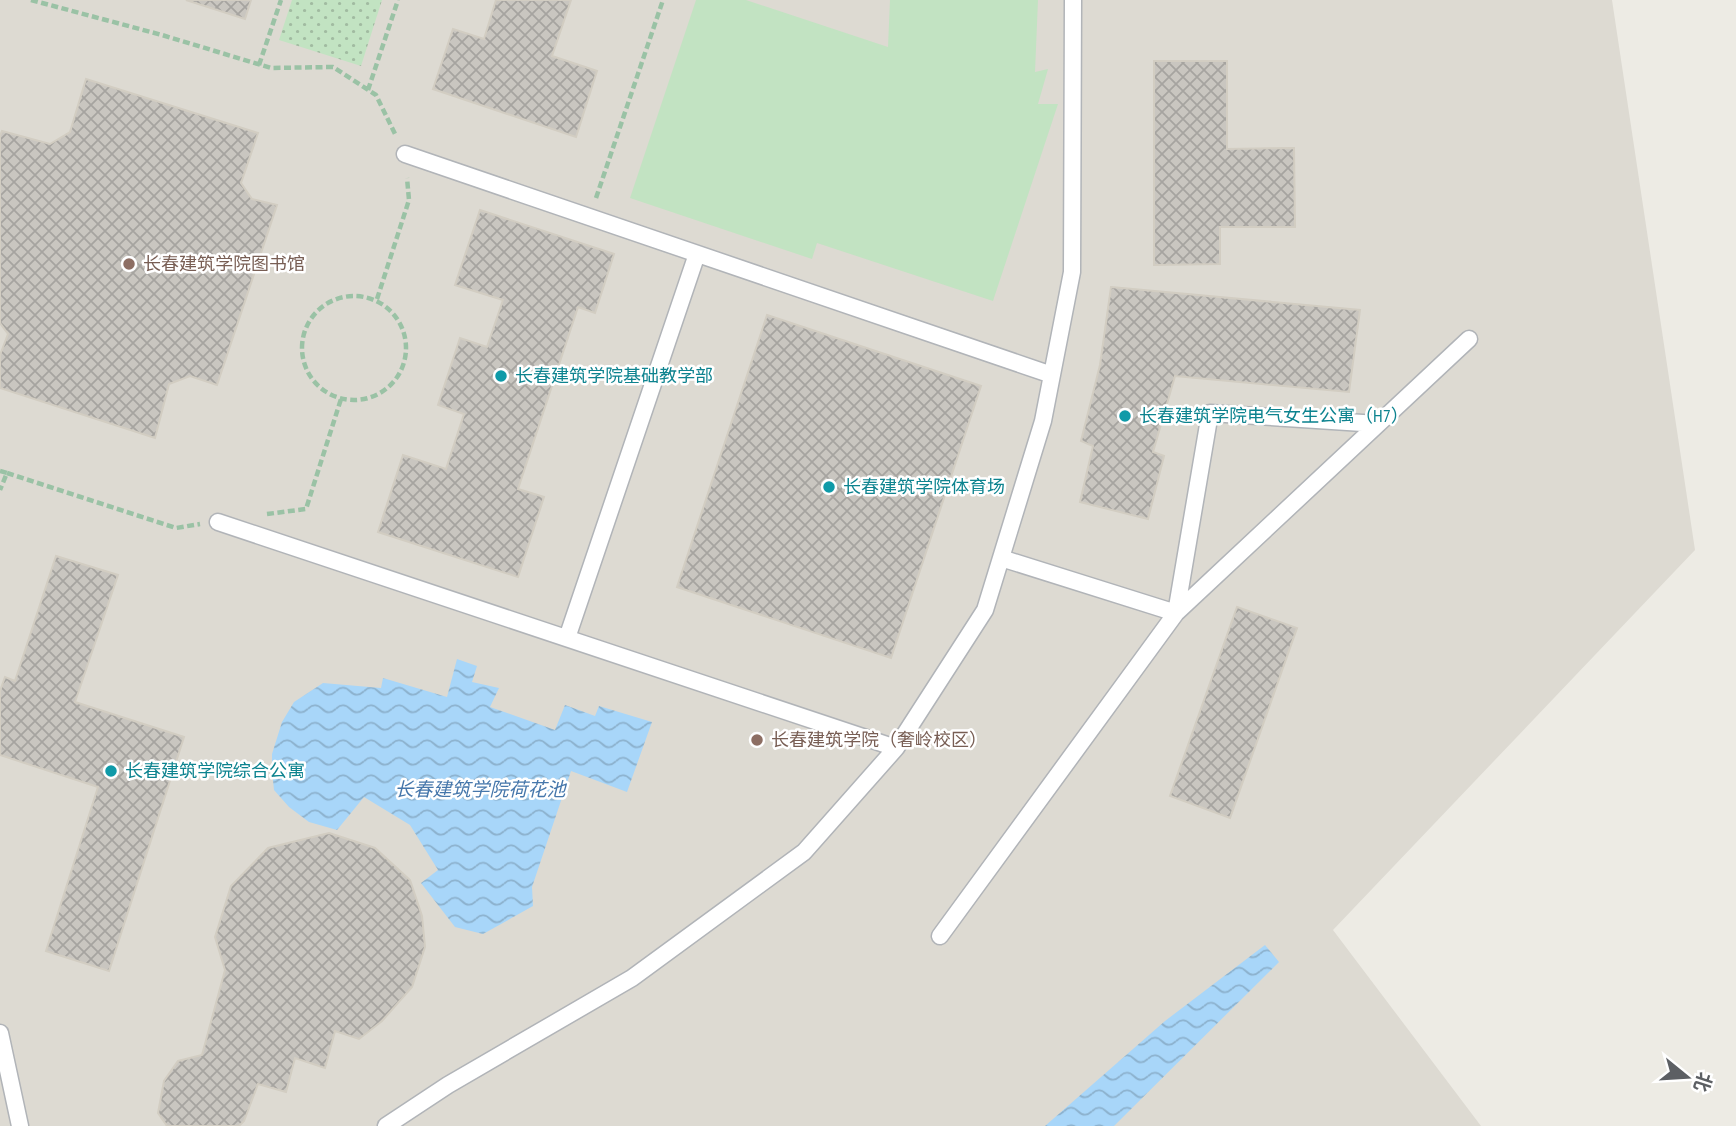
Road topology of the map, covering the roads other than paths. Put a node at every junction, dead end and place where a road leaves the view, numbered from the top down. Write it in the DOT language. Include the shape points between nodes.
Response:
graph roads {
  1 [pos="1073,0"];
  2 [pos="405,154"];
  3 [pos="697,254"];
  4 [pos="1469,339"];
  5 [pos="1052,375"];
  6 [pos="1378,424"];
  7 [pos="218,522"];
  8 [pos="1001,558"];
  9 [pos="1176,613"];
  10 [pos="567,638"];
  11 [pos="896,748"];
  12 [pos="940,936"];
  13 [pos="0,1033"];
  14 [pos="20,1126"];
  15 [pos="386,1126"];
  1 -- 5 [label="lane" via="1072,272"];
  2 -- 3 [label="lane"];
  3 -- 5 [label="lane"];
  3 -- 10 [label="lane"];
  4 -- 6 [label="lane"];
  5 -- 8 [label="lane" via="1044,421"];
  6 -- 9 [label="lane"];
  6 -- 9 [label="lane" via="1210,413"];
  7 -- 10 [label="lane"];
  8 -- 9 [label="lane"];
  8 -- 11 [label="lane" via="985,610"];
  9 -- 12 [label="lane"];
  10 -- 11 [label="lane"];
  11 -- 15 [label="lane" via="804,852 632,978"];
  13 -- 14 [label="lane"];
}
